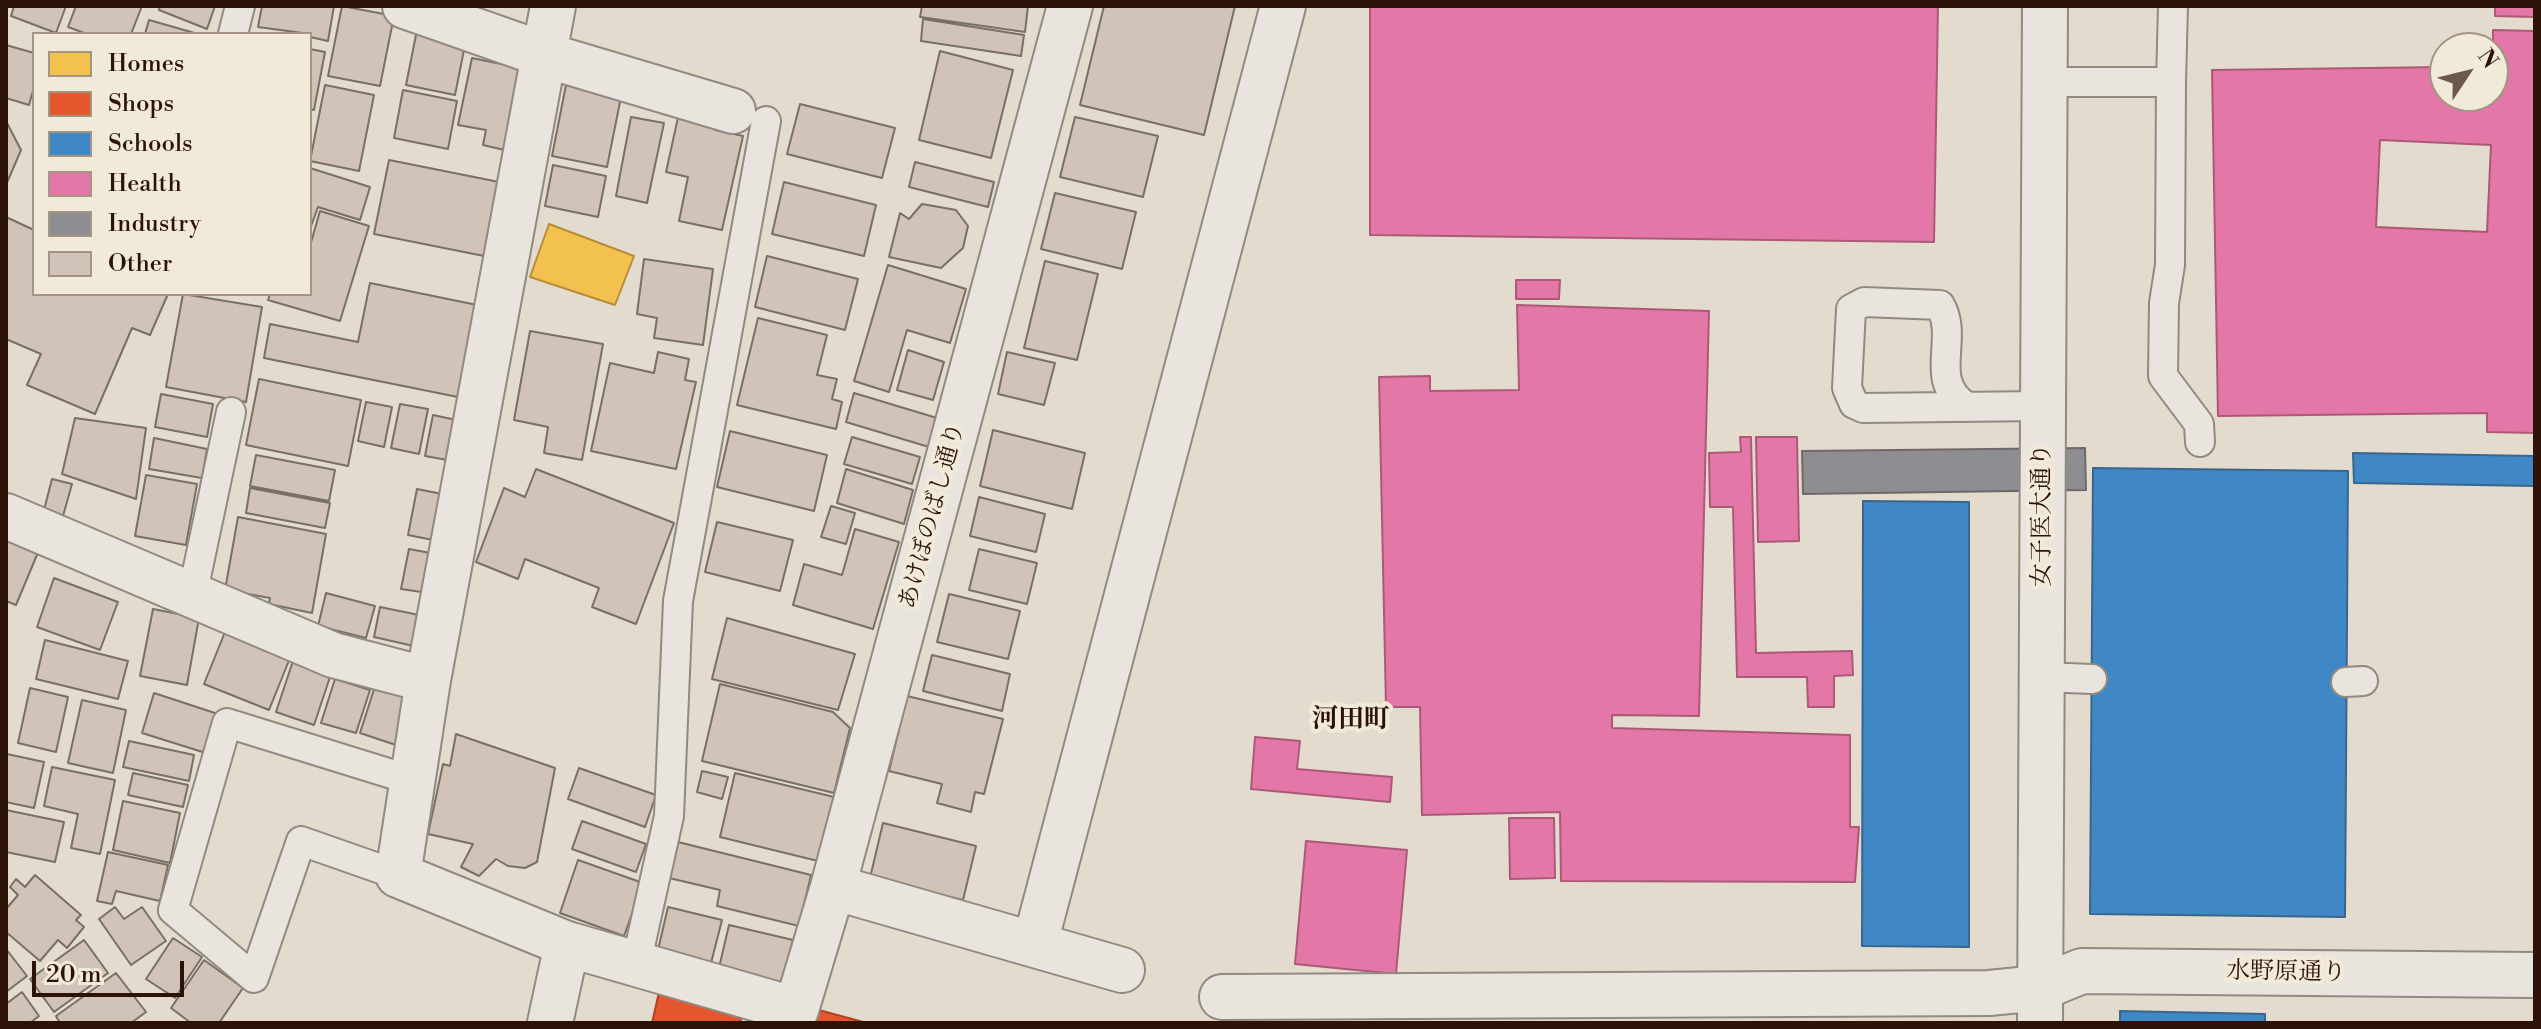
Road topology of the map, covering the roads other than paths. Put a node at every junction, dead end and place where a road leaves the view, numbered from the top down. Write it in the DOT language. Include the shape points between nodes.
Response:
graph roads {
  1 [pos="240,6"];
  2 [pos="405,6"];
  3 [pos="553,6"];
  4 [pos="1070,6"];
  5 [pos="1283,6"];
  6 [pos="2045,6"];
  7 [pos="2173,6"];
  8 [pos="234,32"];
  9 [pos="545,55"];
  10 [pos="2045,82"];
  11 [pos="2171,82"];
  12 [pos="749,116"];
  13 [pos="2043,406"];
  14 [pos="1967,407"];
  15 [pos="231,412"];
  16 [pos="2200,442"];
  17 [pos="6,516"];
  18 [pos="192,596"];
  19 [pos="2042,677"];
  20 [pos="2092,679"];
  21 [pos="428,680"];
  22 [pos="411,780"];
  23 [pos="398,875"];
  24 [pos="833,887"];
  25 [pos="1035,943"];
  26 [pos="567,944"];
  27 [pos="636,964"];
  28 [pos="1122,970"];
  29 [pos="2535,975"];
  30 [pos="1222,997"];
  31 [pos="2040,1006"];
  32 [pos="791,1017"];
  33 [pos="550,1023"];
  1 -- 8 [label="lane"];
  2 -- 9 [label="street"];
  3 -- 9 [label="street"];
  4 -- 24 [label="street, あけぼのばし通り"];
  5 -- 25 [label="street"];
  6 -- 10 [label="street, 女子医大通り"];
  7 -- 11 [label="lane"];
  9 -- 12 [label="street"];
  9 -- 21 [label="street"];
  10 -- 11 [label="lane"];
  10 -- 13 [label="street, 女子医大通り"];
  11 -- 16 [label="lane" via="2163,376 2199,424"];
  12 -- 27 [label="lane" via="678,601 669,816"];
  13 -- 14 [label="lane"];
  13 -- 19 [label="street, 女子医大通り"];
  14 -- 14 [label="lane" via="1854,404 1847,388 1851,309 1864,302 1940,305 1946,320 1947,388"];
  15 -- 18 [label="lane"];
  17 -- 18 [label="street"];
  18 -- 21 [label="street" via="333,655"];
  19 -- 20 [label="lane"];
  19 -- 31 [label="street, 女子医大通り"];
  21 -- 22 [label="street"];
  22 -- 23 [label="street"];
  22 -- 23 [label="lane" via="227,723 173,910 254,978 301,841"];
  23 -- 26 [label="street"];
  24 -- 25 [label="street"];
  24 -- 32 [label="street, あけぼのばし通り"];
  25 -- 28 [label="street"];
  26 -- 27 [label="street"];
  26 -- 33 [label="street"];
  27 -- 32 [label="street"];
  29 -- 31 [label="street, 水野原通り" via="2082,971"];
  30 -- 31 [label="street, 水野原通り" via="1989,993"];
}
